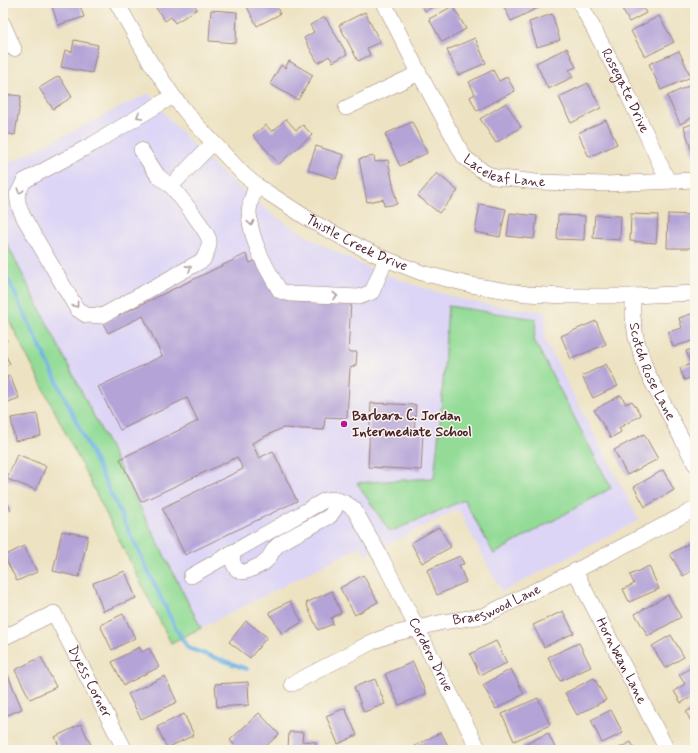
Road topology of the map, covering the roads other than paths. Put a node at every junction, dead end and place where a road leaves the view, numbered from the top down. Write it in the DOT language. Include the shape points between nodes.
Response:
graph roads {
  1 [pos="117,3"];
  2 [pos="384,3"];
  3 [pos="580,3"];
  4 [pos="3,24"];
  5 [pos="14,49"];
  6 [pos="419,73"];
  7 [pos="173,96"];
  8 [pos="346,108"];
  9 [pos="213,143"];
  10 [pos="141,150"];
  11 [pos="695,180"];
  12 [pos="668,181"];
  13 [pos="256,185"];
  14 [pos="171,186"];
  15 [pos="386,259"];
  16 [pos="695,293"];
  17 [pos="633,296"];
  18 [pos="695,464"];
  19 [pos="332,499"];
  20 [pos="695,509"];
  21 [pos="232,552"];
  22 [pos="575,571"];
  23 [pos="190,576"];
  24 [pos="417,628"];
  25 [pos="3,638"];
  26 [pos="292,684"];
  27 [pos="125,750"];
  28 [pos="479,750"];
  29 [pos="667,750"];
  1 -- 7 [label="street, Thistle Creek Drive"];
  2 -- 6 [label="street, Laceleaf Lane"];
  3 -- 12 [label="street, Rosegate Drive" via="624,86"];
  4 -- 5 [label="street"];
  6 -- 8 [label="street"];
  6 -- 12 [label="street, Laceleaf Lane" via="464,157 495,177 536,182 606,184"];
  7 -- 9 [label="street, Thistle Creek Drive"];
  7 -- 14 [label="street, one-way" via="93,144 24,181 17,195 24,218 77,309 86,315 102,316 203,260 209,248 209,237"];
  9 -- 13 [label="street, Thistle Creek Drive"];
  9 -- 14 [label="street"];
  10 -- 14 [label="street" via="158,176"];
  11 -- 12 [label="street, Laceleaf Lane"];
  13 -- 15 [label="street, Thistle Creek Drive" via="313,222"];
  13 -- 15 [label="street, one-way" via="249,211 251,227 267,270 280,291 291,294 359,297 372,292"];
  15 -- 17 [label="street, Thistle Creek Drive" via="422,274 505,291 565,296"];
  16 -- 17 [label="street, Thistle Creek Drive"];
  17 -- 18 [label="street, Scotch Rose Lane" via="636,338 647,372"];
  19 -- 21 [label="street" via="312,506"];
  19 -- 21 [label="street" via="335,509 330,516 272,549 266,562 243,572 237,570 234,565"];
  19 -- 24 [label="street, Cordero Drive" via="347,503 354,509"];
  20 -- 22 [label="street, Braeswood Lane"];
  21 -- 23 [label="street"];
  22 -- 24 [label="street, Braeswood Lane" via="483,616"];
  22 -- 29 [label="street, Hornbean Lane"];
  24 -- 26 [label="street, Braeswood Lane" via="374,641"];
  24 -- 28 [label="street, Cordero Drive"];
  25 -- 27 [label="street, Dyess Corner" via="54,613"];
}
